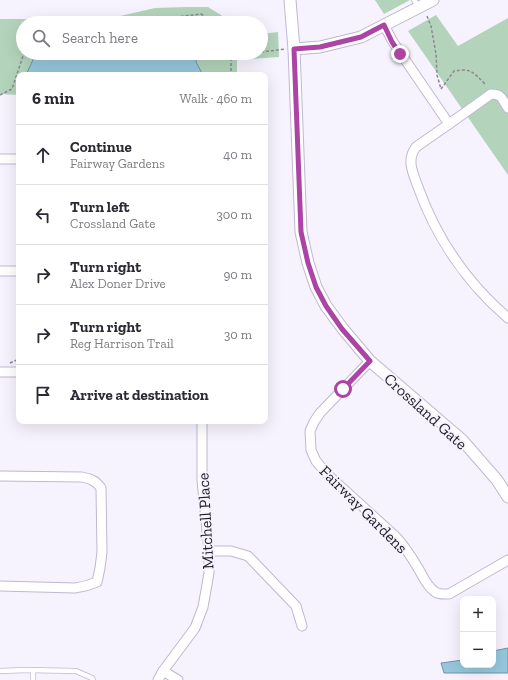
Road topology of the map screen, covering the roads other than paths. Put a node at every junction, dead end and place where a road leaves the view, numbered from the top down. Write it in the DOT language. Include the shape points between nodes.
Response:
graph roads {
  1 [pos="290,0"];
  2 [pos="433,0"];
  3 [pos="416,4"];
  4 [pos="384,25"];
  5 [pos="294,49"];
  6 [pos="508,108"];
  7 [pos="449,124"];
  8 [pos="0,159"];
  9 [pos="16,159"];
  10 [pos="0,271"];
  11 [pos="16,271"];
  12 [pos="508,318"];
  13 [pos="370,361"];
  14 [pos="3,368"];
  15 [pos="16,371"];
  16 [pos="202,424"];
  17 [pos="0,476"];
  18 [pos="508,497"];
  19 [pos="209,551"];
  20 [pos="508,560"];
  21 [pos="0,586"];
  22 [pos="302,626"];
  23 [pos="33,670"];
  24 [pos="0,671"];
  25 [pos="163,671"];
  26 [pos="33,680"];
  27 [pos="94,680"];
  28 [pos="158,680"];
  29 [pos="178,680"];
  1 -- 5 [label="street, Crossland Gate"];
  2 -- 3 [label="street"];
  3 -- 4 [label="street"];
  4 -- 5 [label="street" via="361,37 320,47"];
  4 -- 7 [label="street" via="392,42"];
  5 -- 13 [label="street, Crossland Gate" via="301,232 308,263 326,306"];
  6 -- 7 [label="street" via="500,96 491,94"];
  7 -- 12 [label="street" via="420,143 413,151 410,162 413,174 422,199 447,248 483,294"];
  8 -- 9 [label="street"];
  10 -- 11 [label="street"];
  13 -- 18 [label="street, Crossland Gate" via="463,441 497,480"];
  13 -- 20 [label="street, Fairway Gardens" via="314,422 310,431 311,450 316,460 327,474 404,545 425,581 435,592 449,594"];
  14 -- 15 [label="street"];
  16 -- 19 [label="street, Mitchell Place" via="202,480"];
  17 -- 21 [label="street" via="82,477 97,482 101,488 102,552 97,582 92,584 75,588"];
  19 -- 22 [label="street" via="231,551 248,556 296,606"];
  19 -- 25 [label="street, Mitchell Place" via="209,573 203,607 195,628"];
  23 -- 24 [label="lane"];
  23 -- 26 [label="lane"];
  23 -- 27 [label="lane" via="76,671"];
  25 -- 28 [label="street, Mitchell Place"];
  25 -- 29 [label="street"];
}
